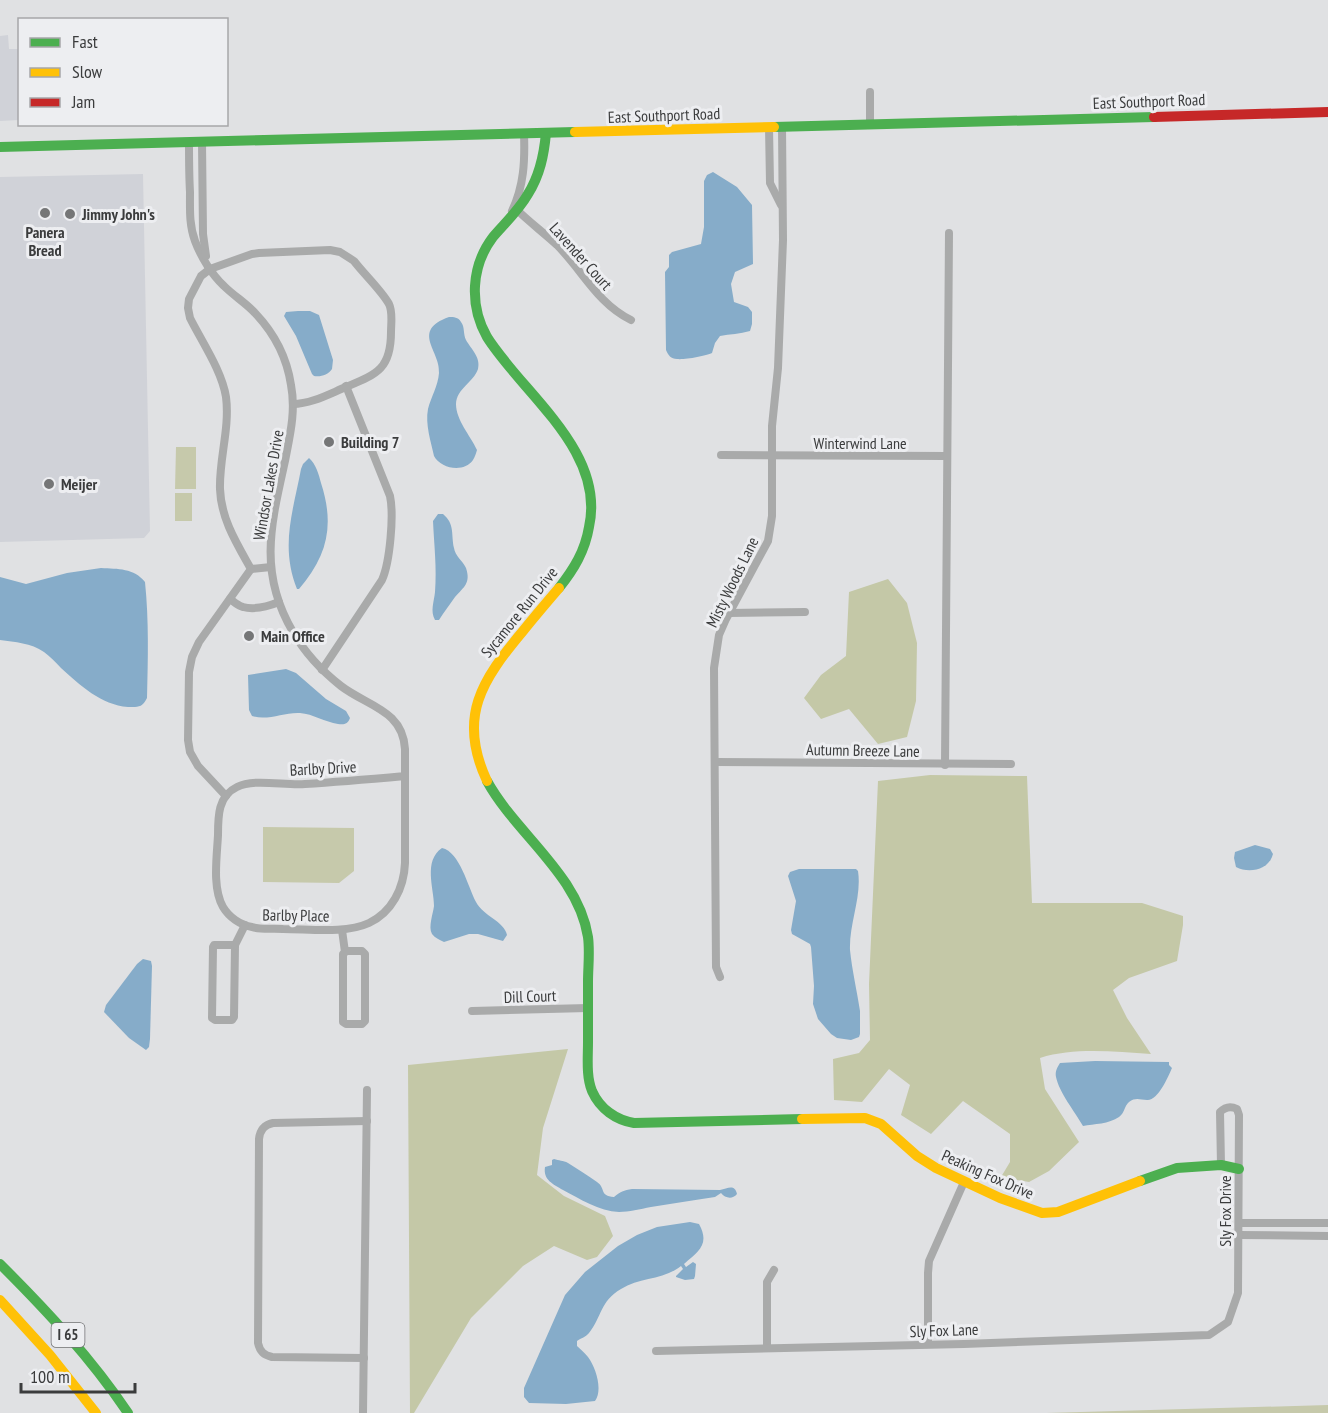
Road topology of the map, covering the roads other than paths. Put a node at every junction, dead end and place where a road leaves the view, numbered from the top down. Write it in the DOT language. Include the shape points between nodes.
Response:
graph roads {
  1 [pos="870,92"];
  2 [pos="1328,112"];
  3 [pos="870,124"];
  4 [pos="782,126"];
  5 [pos="769,127"];
  6 [pos="524,133"];
  7 [pos="546,133"];
  8 [pos="189,142"];
  9 [pos="202,142"];
  10 [pos="0,147"];
  11 [pos="515,208"];
  12 [pos="783,209"];
  13 [pos="949,233"];
  14 [pos="210,269"];
  15 [pos="631,320"];
  16 [pos="346,386"];
  17 [pos="293,404"];
  18 [pos="720,456"];
  19 [pos="773,456"];
  20 [pos="947,456"];
  21 [pos="271,567"];
  22 [pos="251,569"];
  23 [pos="230,599"];
  24 [pos="279,602"];
  25 [pos="805,612"];
  26 [pos="729,613"];
  27 [pos="322,670"];
  28 [pos="715,762"];
  29 [pos="945,765"];
  30 [pos="1011,765"];
  31 [pos="405,776"];
  32 [pos="226,796"];
  33 [pos="373,921"];
  34 [pos="245,925"];
  35 [pos="342,930"];
  36 [pos="235,945"];
  37 [pos="345,952"];
  38 [pos="720,977"];
  39 [pos="588,1008"];
  40 [pos="472,1011"];
  41 [pos="588,1065"];
  42 [pos="367,1090"];
  43 [pos="367,1121"];
  44 [pos="1221,1165"];
  45 [pos="1239,1169"];
  46 [pos="964,1182"];
  47 [pos="1239,1223"];
  48 [pos="1328,1223"];
  49 [pos="1239,1235"];
  50 [pos="1328,1236"];
  51 [pos="0,1264"];
  52 [pos="774,1269"];
  53 [pos="0,1300"];
  54 [pos="1228,1322"];
  55 [pos="928,1344"];
  56 [pos="767,1348"];
  57 [pos="656,1351"];
  58 [pos="364,1358"];
  59 [pos="96,1413"];
  60 [pos="128,1413"];
  61 [pos="363,1413"];
  1 -- 3 [label="street"];
  2 -- 3 [label="main road, East Southport Road"];
  3 -- 4 [label="main road, East Southport Road"];
  4 -- 5 [label="main road, East Southport Road"];
  4 -- 12 [label="street, Misty Woods Lane"];
  5 -- 7 [label="main road, East Southport Road"];
  5 -- 12 [label="street" via="770,183"];
  6 -- 7 [label="main road, East Southport Road"];
  6 -- 9 [label="main road, East Southport Road"];
  6 -- 11 [label="street, Sycamore Run Drive" via="523,175"];
  7 -- 11 [label="main road, Sycamore Run Drive" via="538,174 529,193"];
  8 -- 9 [label="main road, East Southport Road"];
  8 -- 10 [label="main road, East Southport Road"];
  8 -- 14 [label="street, Windsor Lakes Drive" via="190,223"];
  9 -- 14 [label="street, Windsor Lakes Drive" via="203,234"];
  11 -- 15 [label="street, Lavender Court" via="557,245 606,303"];
  11 -- 39 [label="main road, Sycamore Run Drive" via="486,248 478,267 474,287 478,317 494,347 575,449 588,478 592,508 587,540 576,565 485,681 476,707 474,739 480,768 492,792 565,882 579,906 588,941"];
  12 -- 19 [label="street, Misty Woods Lane"];
  13 -- 20 [label="street"];
  14 -- 16 [label="street" via="259,253 330,250 355,262 388,303 391,349 382,367"];
  14 -- 17 [label="street, Windsor Lakes Drive" via="270,331 287,368"];
  14 -- 22 [label="street" via="192,291 189,313 225,391 221,501 229,528"];
  16 -- 17 [label="street" via="306,403"];
  16 -- 27 [label="street" via="390,496 390,534 382,580"];
  17 -- 21 [label="street, Windsor Lakes Drive" via="292,430 271,527"];
  18 -- 19 [label="street, Winterwind Lane"];
  19 -- 20 [label="street, Winterwind Lane"];
  19 -- 26 [label="street, Misty Woods Lane" via="768,541"];
  20 -- 29 [label="street"];
  21 -- 22 [label="street"];
  21 -- 24 [label="street, Windsor Lakes Drive"];
  22 -- 23 [label="street"];
  23 -- 24 [label="street" via="246,608"];
  23 -- 32 [label="street" via="196,648 188,679 190,752"];
  24 -- 27 [label="street, Windsor Lakes Drive" via="295,637"];
  25 -- 26 [label="street"];
  26 -- 28 [label="street, Misty Woods Lane" via="719,635 714,668"];
  27 -- 31 [label="street, Windsor Lakes Drive" via="394,719 404,740"];
  28 -- 29 [label="street, Autumn Breeze Lane"];
  28 -- 38 [label="street, Misty Woods Lane" via="716,967"];
  29 -- 30 [label="street, Autumn Breeze Lane"];
  31 -- 32 [label="street, Barlby Drive" via="305,784 249,783"];
  31 -- 33 [label="street, Windsor Lakes Drive" via="403,882 393,903"];
  32 -- 34 [label="street, Barlby Place" via="218,814 216,885 224,909"];
  33 -- 35 [label="street, Barlby Place"];
  34 -- 35 [label="street, Barlby Place"];
  34 -- 36 [label="street"];
  35 -- 37 [label="street"];
  36 -- 36 [label="street" via="234,1017 215,1020 213,947"];
  37 -- 37 [label="street" via="343,1022 362,1024 365,954"];
  39 -- 40 [label="street, Dill Court"];
  39 -- 41 [label="main road, Sycamore Run Drive"];
  41 -- 46 [label="main road, Peaking Fox Drive" via="598,1102 622,1122 865,1118 881,1124 917,1156"];
  42 -- 43 [label="street"];
  43 -- 58 [label="street"];
  43 -- 58 [label="street" via="273,1123 262,1128 259,1139 260,1349 272,1357"];
  44 -- 45 [label="main road, Peaking Fox Drive"];
  44 -- 45 [label="street, Sly Fox Drive" via="1220,1112 1232,1107 1239,1115"];
  44 -- 46 [label="main road, Peaking Fox Drive" via="1177,1168 1058,1212 1042,1213"];
  45 -- 47 [label="street, Sly Fox Drive"];
  46 -- 55 [label="street" via="929,1261"];
  47 -- 48 [label="street"];
  47 -- 49 [label="street, Sly Fox Drive"];
  49 -- 50 [label="street"];
  49 -- 54 [label="street, Sly Fox Drive" via="1238,1293"];
  51 -- 60 [label="main road, I 65" via="54,1319"];
  52 -- 56 [label="street" via="767,1281"];
  53 -- 59 [label="main road, I 65" via="61,1366"];
  54 -- 55 [label="street, Sly Fox Lane" via="1209,1335"];
  55 -- 56 [label="street, Sly Fox Lane"];
  56 -- 57 [label="street, Sly Fox Lane"];
  58 -- 61 [label="street"];
}
